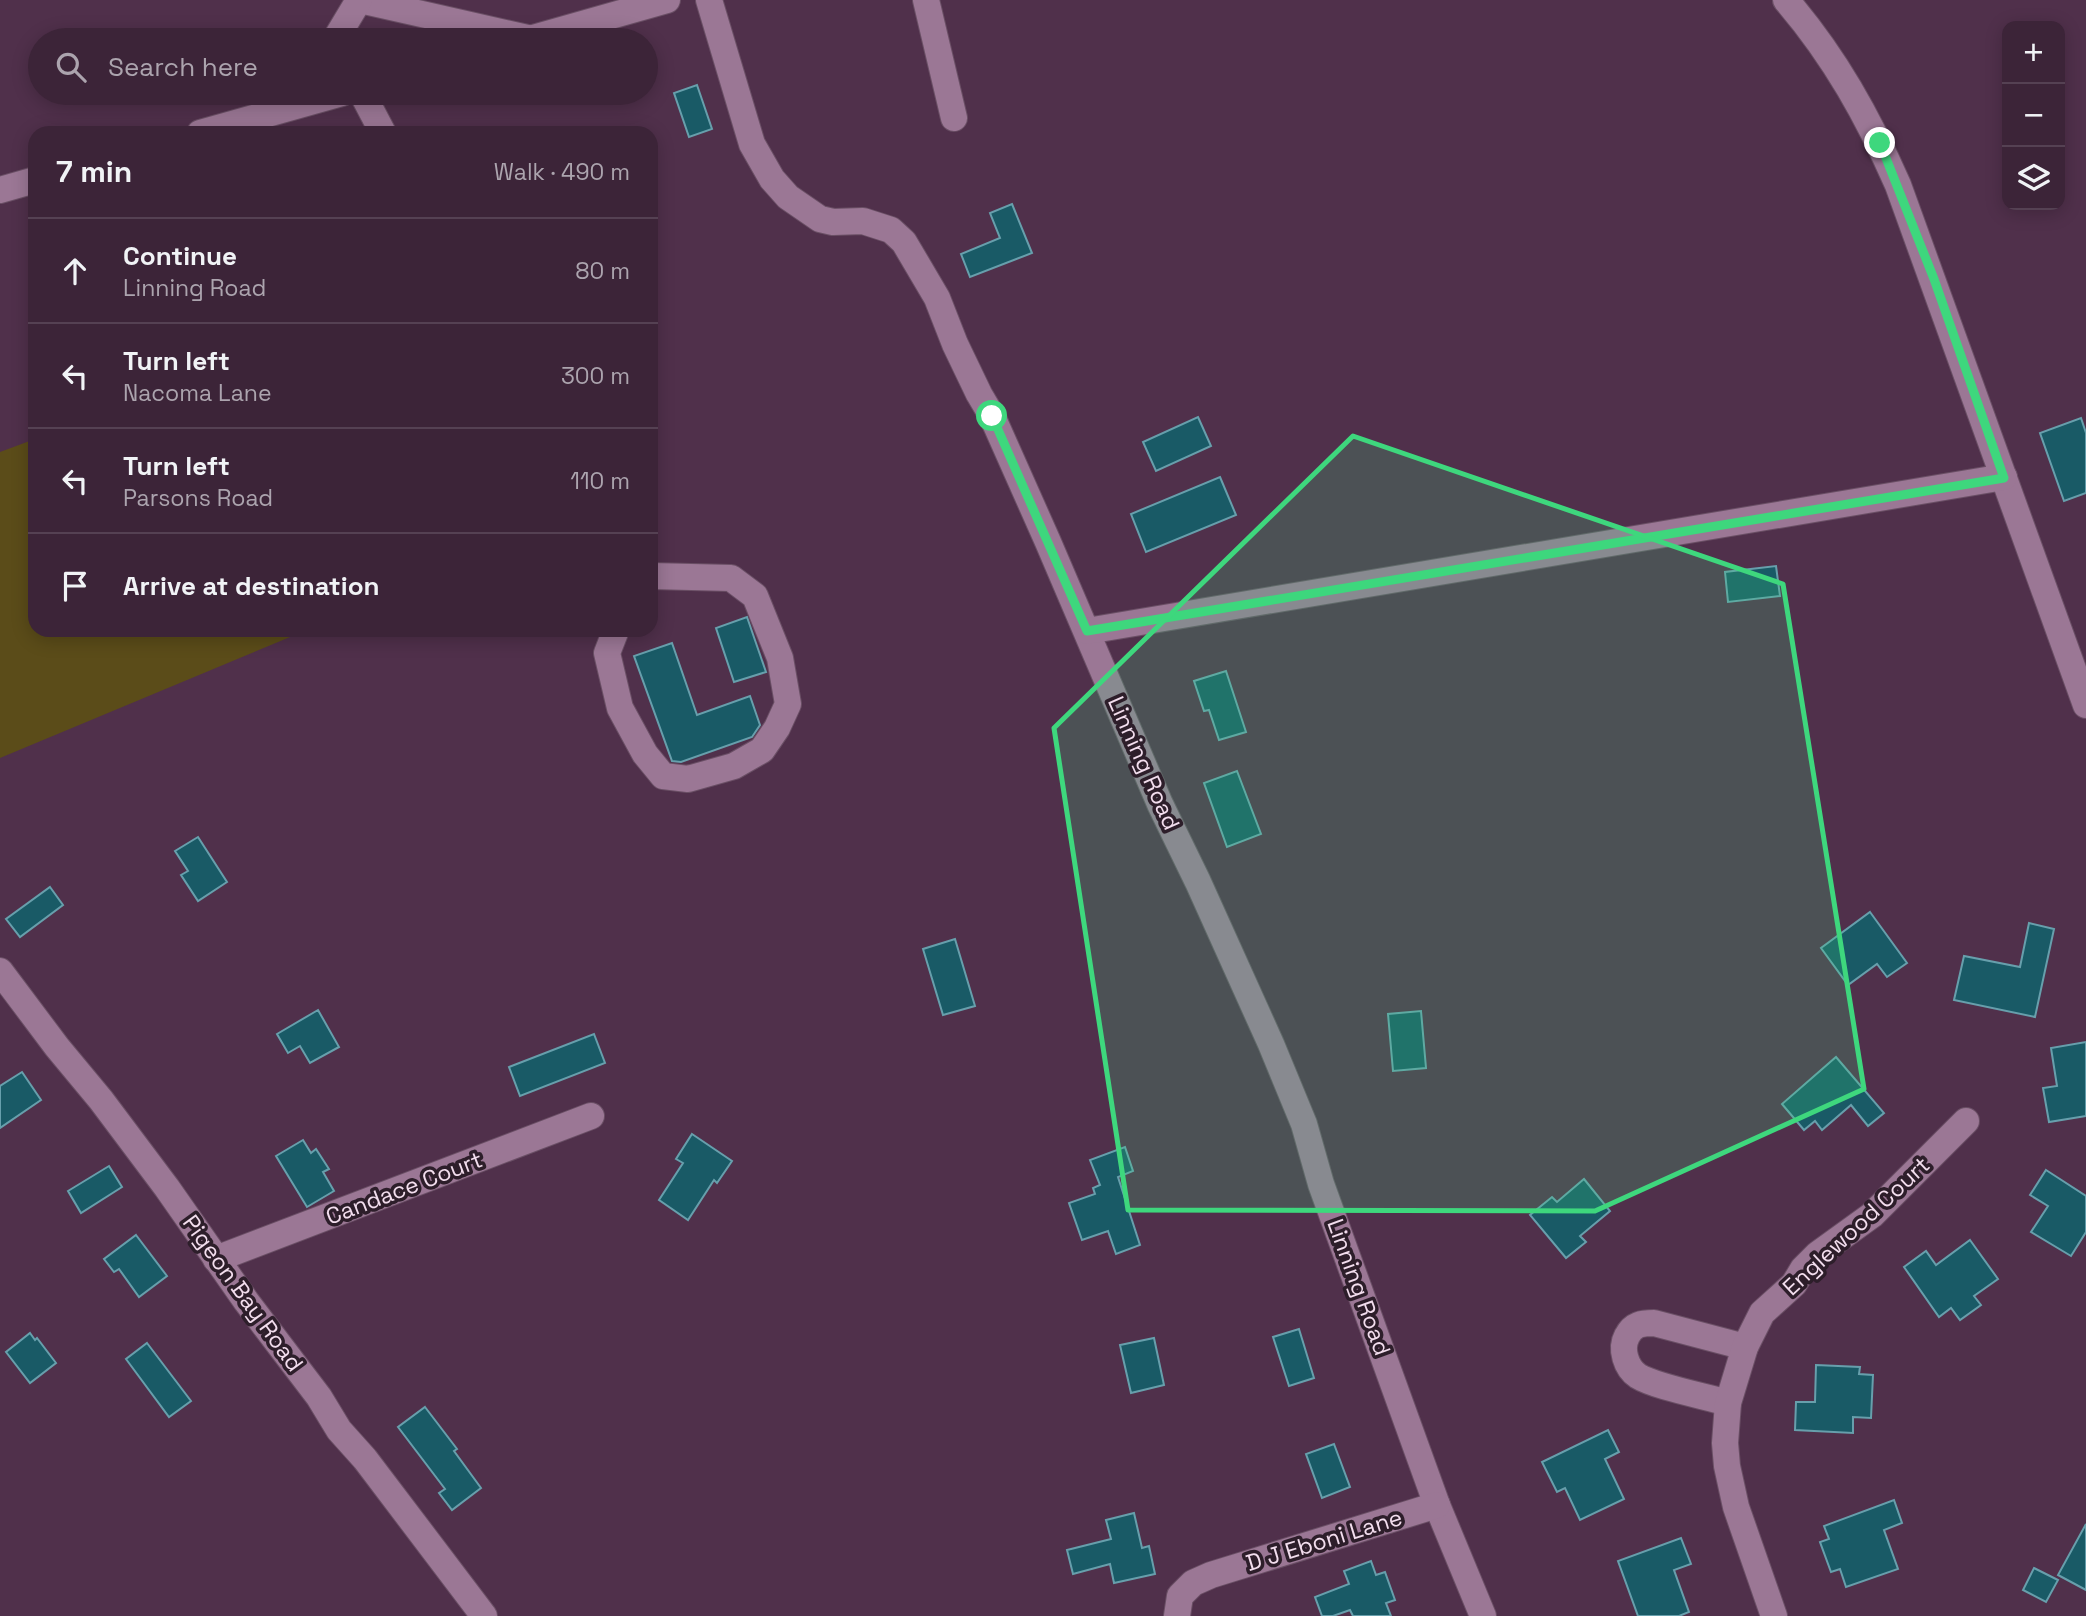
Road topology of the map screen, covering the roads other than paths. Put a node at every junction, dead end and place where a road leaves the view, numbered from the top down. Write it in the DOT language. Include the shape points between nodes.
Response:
graph roads {
  1 [pos="360,0"];
  2 [pos="667,0"];
  3 [pos="709,0"];
  4 [pos="926,0"];
  5 [pos="1786,0"];
  6 [pos="342,28"];
  7 [pos="481,28"];
  8 [pos="568,28"];
  9 [pos="282,105"];
  10 [pos="368,105"];
  11 [pos="954,118"];
  12 [pos="221,126"];
  13 [pos="379,126"];
  14 [pos="28,182"];
  15 [pos="0,190"];
  16 [pos="2004,478"];
  17 [pos="658,576"];
  18 [pos="1087,631"];
  19 [pos="613,637"];
  20 [pos="2086,705"];
  21 [pos="0,971"];
  22 [pos="591,1116"];
  23 [pos="1966,1121"];
  24 [pos="216,1259"];
  25 [pos="1745,1347"];
  26 [pos="1728,1402"];
  27 [pos="1437,1505"];
  28 [pos="484,1616"];
  29 [pos="1177,1616"];
  30 [pos="1483,1616"];
  31 [pos="1774,1616"];
  1 -- 6 [label="street"];
  1 -- 7 [label="street"];
  2 -- 8 [label="street"];
  3 -- 18 [label="street, Linning Road" via="752,144 772,179 788,197 820,219 863,221 891,230 925,277"];
  4 -- 11 [label="street"];
  5 -- 16 [label="street" via="1833,60 1880,143"];
  9 -- 12 [label="street"];
  10 -- 13 [label="street"];
  14 -- 15 [label="street"];
  16 -- 18 [label="street"];
  16 -- 20 [label="street"];
  17 -- 19 [label="street" via="731,578 755,596 780,658 788,704 762,750 734,766 688,779 663,776 620,708 607,653"];
  18 -- 27 [label="street, Linning Road" via="1304,1124 1321,1184"];
  21 -- 24 [label="street, Pigeon Bay Road"];
  22 -- 24 [label="street, Candace Court"];
  23 -- 25 [label="street, Englewood Court" via="1872,1215 1803,1269 1762,1313"];
  24 -- 28 [label="street, Pigeon Bay Road" via="339,1430"];
  25 -- 26 [label="street, Englewood Court"];
  25 -- 26 [label="street" via="1654,1323 1633,1327 1626,1337 1625,1358 1637,1375"];
  26 -- 31 [label="street, Englewood Court" via="1725,1443 1734,1497"];
  27 -- 29 [label="street, D J Eboni Lane" via="1211,1575 1180,1596"];
  27 -- 30 [label="street, Linning Road"];
}
